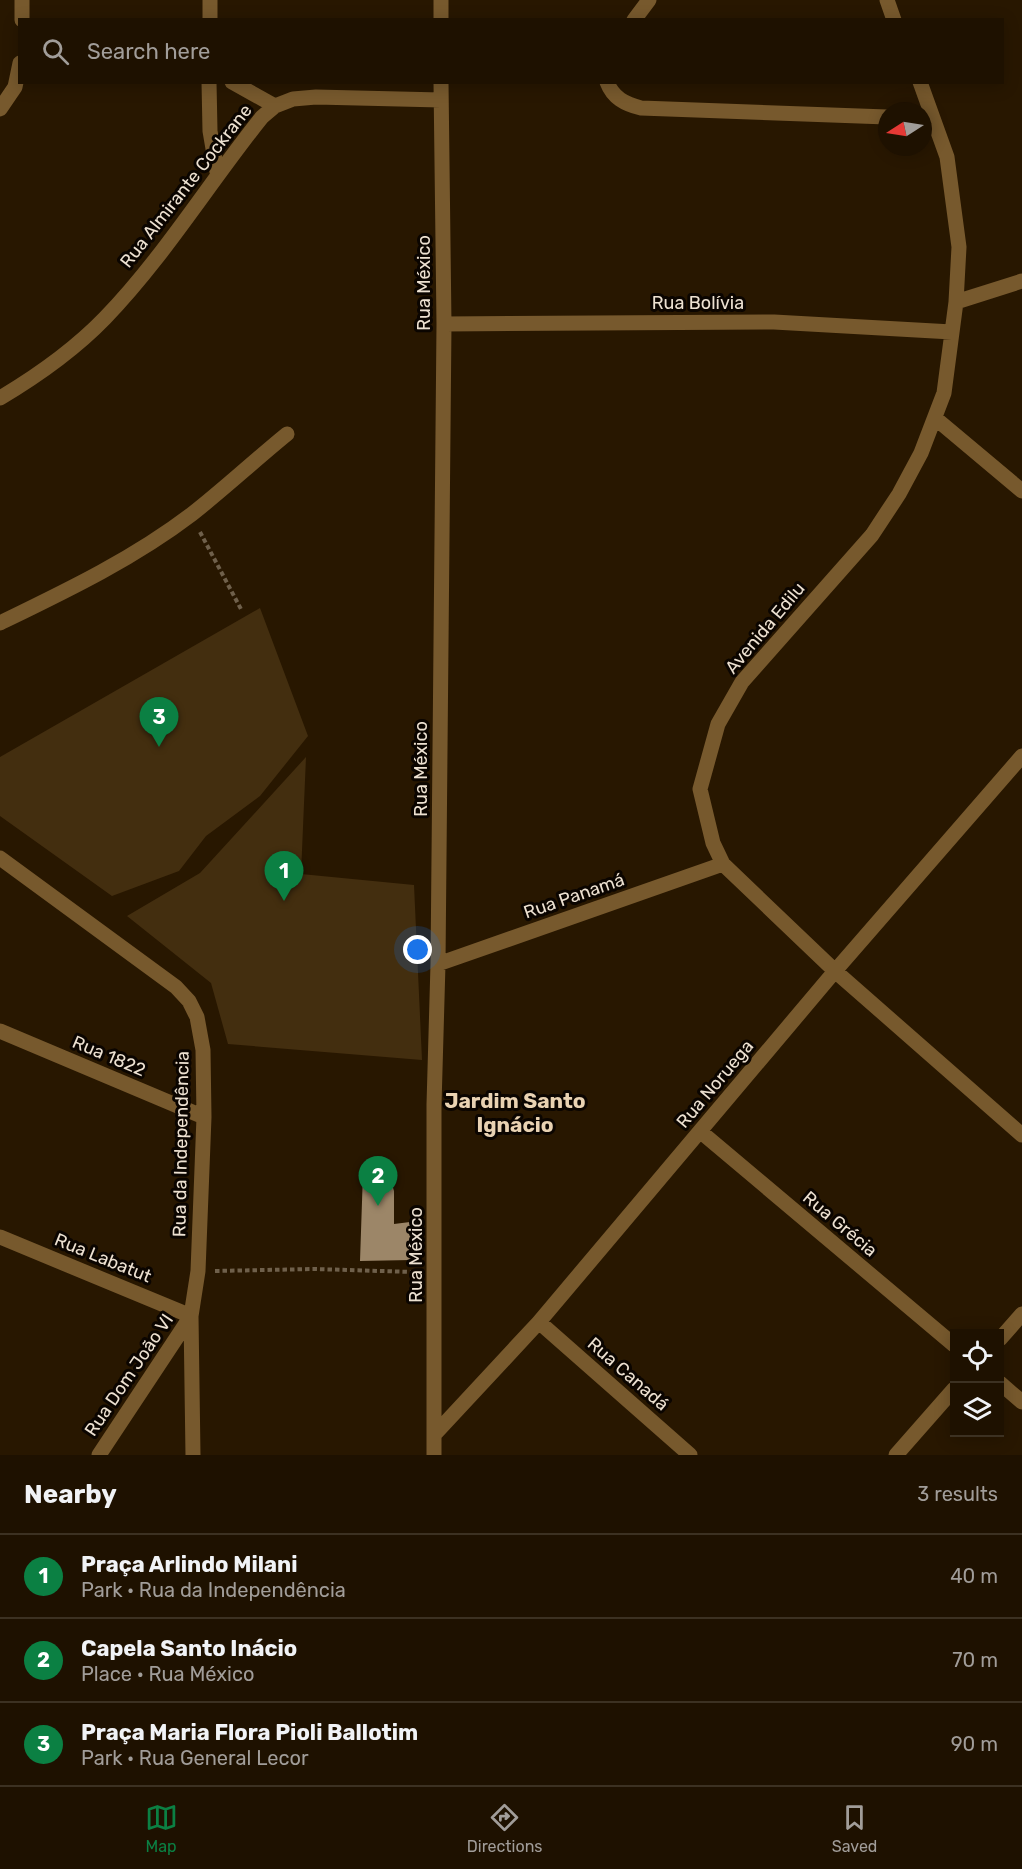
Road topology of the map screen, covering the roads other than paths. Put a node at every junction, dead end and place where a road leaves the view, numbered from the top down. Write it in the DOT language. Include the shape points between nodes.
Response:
graph roads {
  1 [pos="22,0"];
  2 [pos="210,0"];
  3 [pos="441,0"];
  4 [pos="649,0"];
  5 [pos="886,0"];
  6 [pos="22,18"];
  7 [pos="210,18"];
  8 [pos="441,18"];
  9 [pos="636,18"];
  10 [pos="893,18"];
  11 [pos="18,73"];
  12 [pos="209,84"];
  13 [pos="236,84"];
  14 [pos="441,84"];
  15 [pos="608,84"];
  16 [pos="920,84"];
  17 [pos="441,100"];
  18 [pos="925,102"];
  19 [pos="275,106"];
  20 [pos="0,109"];
  21 [pos="878,117"];
  22 [pos="932,125"];
  23 [pos="218,172"];
  24 [pos="1022,281"];
  25 [pos="956,302"];
  26 [pos="444,324"];
  27 [pos="952,332"];
  28 [pos="4,391"];
  29 [pos="935,418"];
  30 [pos="287,434"];
  31 [pos="1022,491"];
  32 [pos="0,623"];
  33 [pos="1022,756"];
  34 [pos="1010,771"];
  35 [pos="1022,782"];
  36 [pos="0,858"];
  37 [pos="723,864"];
  38 [pos="438,964"];
  39 [pos="835,971"];
  40 [pos="0,1031"];
  41 [pos="204,1117"];
  42 [pos="701,1132"];
  43 [pos="1022,1135"];
  44 [pos="1,1239"];
  45 [pos="1022,1314"];
  46 [pos="191,1316"];
  47 [pos="539,1322"];
  48 [pos="1004,1334"];
  49 [pos="950,1342"];
  50 [pos="1004,1387"];
  51 [pos="950,1394"];
  52 [pos="1022,1402"];
  53 [pos="434,1435"];
  54 [pos="99,1455"];
  55 [pos="194,1455"];
  56 [pos="434,1455"];
  57 [pos="690,1455"];
  58 [pos="896,1455"];
  1 -- 6 [label="street"];
  2 -- 7 [label="street"];
  3 -- 8 [label="street"];
  4 -- 9 [label="street"];
  5 -- 10 [label="street"];
  11 -- 20 [label="street" via="15,87"];
  12 -- 23 [label="street" via="210,131"];
  13 -- 19 [label="street"];
  14 -- 17 [label="street, Rua México"];
  15 -- 21 [label="street" via="614,96 641,108"];
  16 -- 18 [label="street, Avenida Edilu"];
  17 -- 19 [label="street, Rua Almirante Cockrane" via="316,96"];
  17 -- 26 [label="street, Rua México"];
  19 -- 23 [label="street, Rua Almirante Cockrane"];
  22 -- 25 [label="street, Avenida Edilu" via="947,157 953,194 959,247"];
  23 -- 28 [label="street, Rua Almirante Cockrane" via="152,263 105,318 63,355"];
  24 -- 25 [label="street"];
  25 -- 27 [label="street, Avenida Edilu"];
  26 -- 27 [label="street, Rua Bolívia" via="774,322"];
  26 -- 38 [label="street, Rua México"];
  27 -- 29 [label="street, Avenida Edilu" via="944,393"];
  29 -- 31 [label="street"];
  29 -- 37 [label="street, Avenida Edilu" via="898,494 872,535 742,682 718,724 700,789 713,843"];
  30 -- 32 [label="street" via="191,514 88,580"];
  33 -- 34 [label="street, Rua Noruega"];
  34 -- 35 [label="street"];
  34 -- 39 [label="street, Rua Noruega"];
  36 -- 41 [label="street, Rua da Independência" via="176,987 189,1001 202,1035"];
  37 -- 38 [label="street, Rua Panamá"];
  37 -- 39 [label="street, Avenida Edilu"];
  38 -- 53 [label="street, Rua México"];
  39 -- 42 [label="street, Rua Noruega"];
  39 -- 43 [label="street, Avenida Edilu"];
  40 -- 41 [label="street, Rua 1822"];
  41 -- 46 [label="street, Rua da Independência" via="198,1271"];
  42 -- 47 [label="street, Rua Noruega"];
  42 -- 49 [label="street, Rua Grécia"];
  44 -- 46 [label="street, Rua Labatut"];
  45 -- 48 [label="street"];
  46 -- 54 [label="street, Rua Dom João VI"];
  46 -- 55 [label="street, Rua da Independência"];
  47 -- 53 [label="street, Rua Noruega"];
  47 -- 57 [label="street, Rua Canadá"];
  50 -- 52 [label="street"];
  51 -- 58 [label="street"];
  53 -- 56 [label="street, Rua México"];
}
